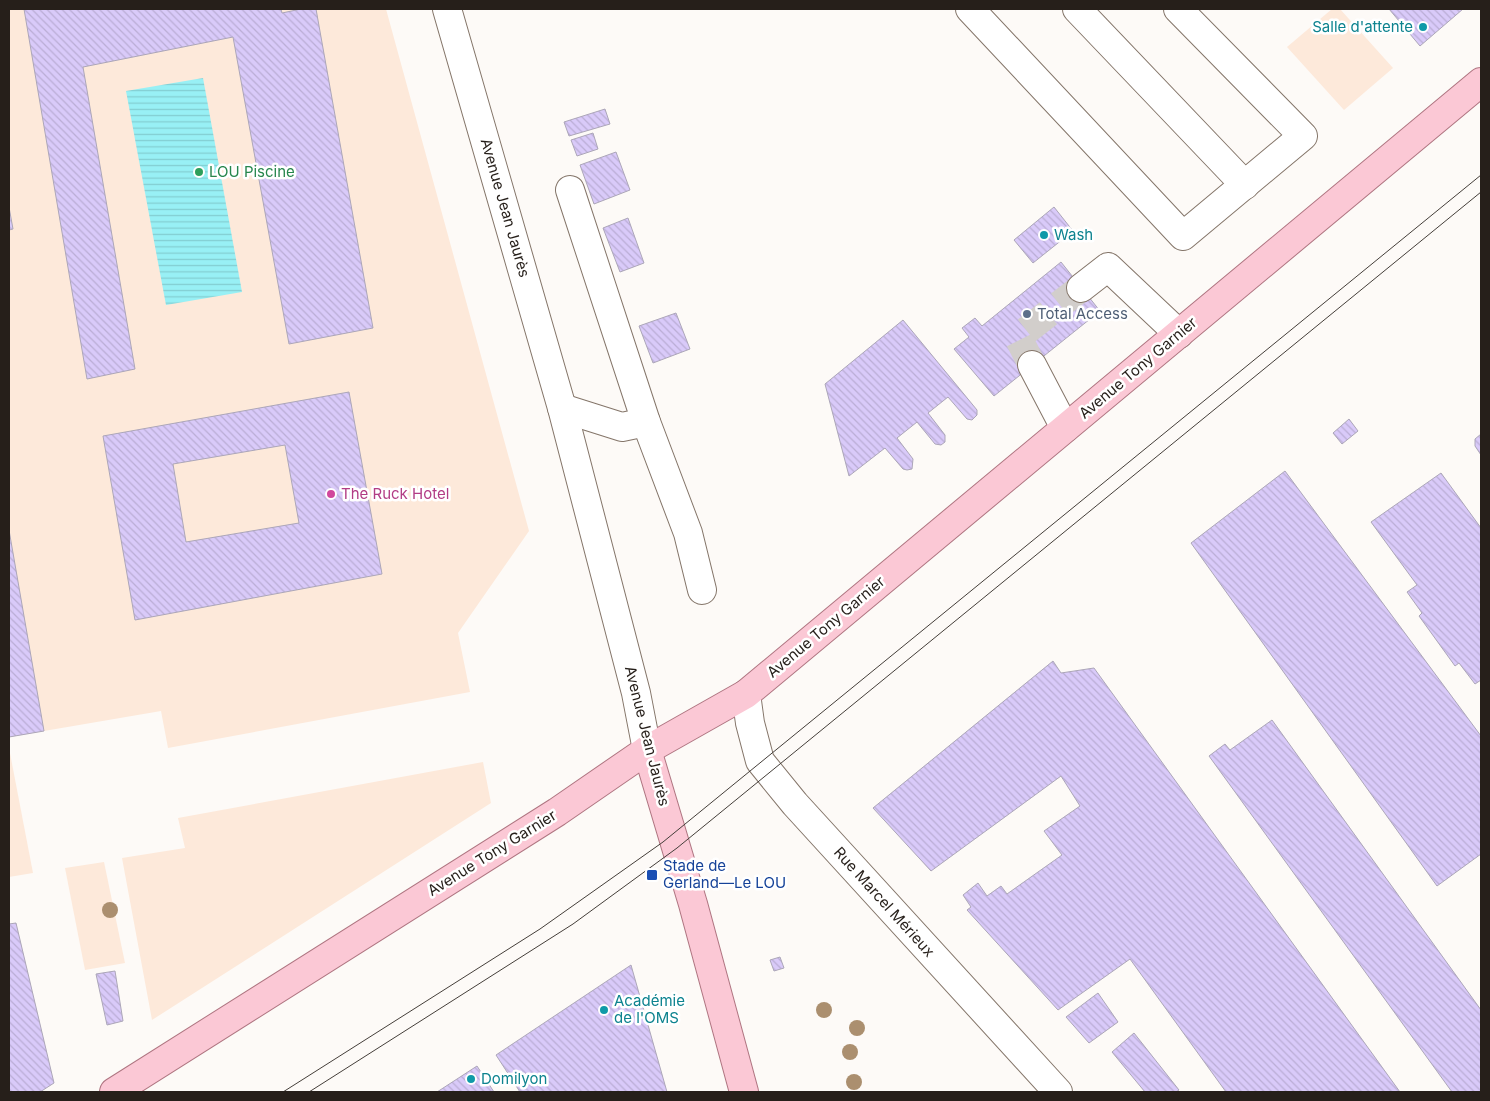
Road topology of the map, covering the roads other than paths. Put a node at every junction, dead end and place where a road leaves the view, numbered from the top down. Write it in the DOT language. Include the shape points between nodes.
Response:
graph roads {
  1 [pos="447,9"];
  2 [pos="970,9"];
  3 [pos="1077,9"];
  4 [pos="1178,9"];
  5 [pos="1481,82"];
  6 [pos="1245,185"];
  7 [pos="570,190"];
  8 [pos="1082,288"];
  9 [pos="1179,334"];
  10 [pos="1032,365"];
  11 [pos="562,408"];
  12 [pos="646,422"];
  13 [pos="1065,428"];
  14 [pos="702,590"];
  15 [pos="746,694"];
  16 [pos="647,750"];
  17 [pos="114,1092"];
  18 [pos="744,1092"];
  19 [pos="1058,1092"];
  1 -- 11 [label="street, Avenue Jean Jaurès"];
  2 -- 6 [label="street" via="1183,236"];
  3 -- 6 [label="street"];
  4 -- 6 [label="street" via="1303,136"];
  5 -- 9 [label="main road, Avenue Tony Garnier"];
  7 -- 12 [label="street"];
  8 -- 9 [label="street" via="1108,267"];
  9 -- 13 [label="main road, Avenue Tony Garnier"];
  10 -- 13 [label="street"];
  11 -- 12 [label="street" via="622,427"];
  11 -- 16 [label="street, Avenue Jean Jaurès" via="636,693"];
  12 -- 14 [label="street" via="688,533"];
  13 -- 15 [label="main road, Avenue Tony Garnier"];
  15 -- 16 [label="main road, Avenue Tony Garnier"];
  15 -- 19 [label="street, Rue Marcel Mérieux" via="760,761 795,804"];
  16 -- 17 [label="main road, Avenue Tony Garnier" via="557,812"];
  16 -- 18 [label="main road, Avenue Jean Jaurès"];
}
